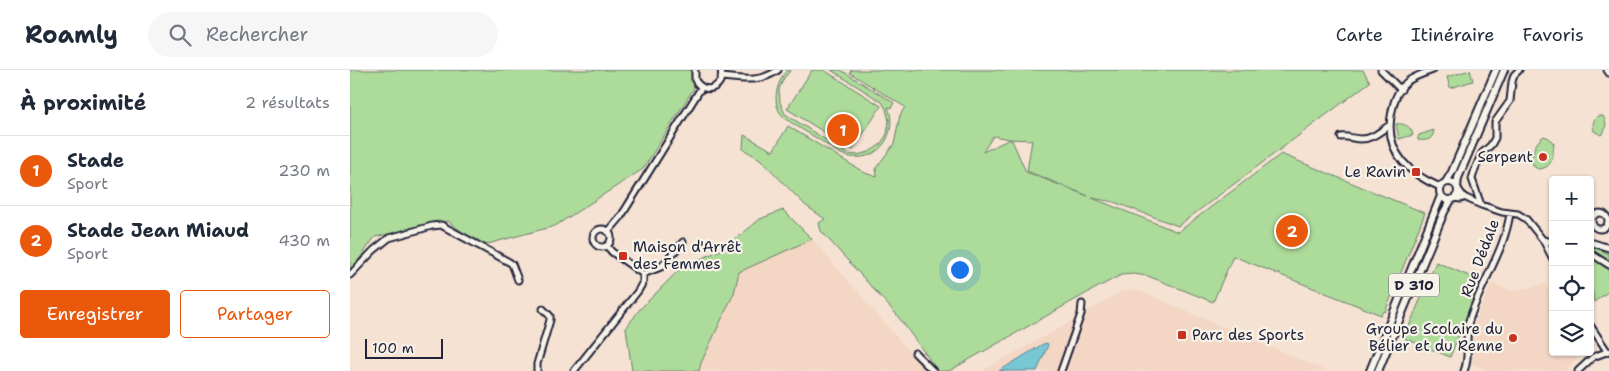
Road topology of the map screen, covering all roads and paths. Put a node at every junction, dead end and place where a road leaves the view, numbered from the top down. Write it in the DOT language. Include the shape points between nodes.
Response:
graph roads {
  1 [pos="695,70"];
  2 [pos="721,70"];
  3 [pos="778,70"];
  4 [pos="1381,70"];
  5 [pos="1433,70"];
  6 [pos="1496,70"];
  7 [pos="1504,70"];
  8 [pos="1519,70"];
  9 [pos="722,77"];
  10 [pos="701,88"];
  11 [pos="1401,90"];
  12 [pos="1390,125"];
  13 [pos="1341,137"];
  14 [pos="1446,182"];
  15 [pos="1440,187"];
  16 [pos="1458,188"];
  17 [pos="1441,196"];
  18 [pos="1464,198"];
  19 [pos="1452,199"];
  20 [pos="1481,205"];
  21 [pos="1510,213"];
  22 [pos="1608,223"];
  23 [pos="1598,229"];
  24 [pos="608,232"];
  25 [pos="1594,239"];
  26 [pos="1543,240"];
  27 [pos="1549,241"];
  28 [pos="683,242"];
  29 [pos="1594,242"];
  30 [pos="607,246"];
  31 [pos="1609,248"];
  32 [pos="1549,251"];
  33 [pos="1594,256"];
  34 [pos="1609,265"];
  35 [pos="644,274"];
  36 [pos="350,275"];
  37 [pos="518,280"];
  38 [pos="1082,304"];
  39 [pos="543,309"];
  40 [pos="1594,331"];
  41 [pos="1608,351"];
  42 [pos="916,353"];
  43 [pos="537,371"];
  44 [pos="574,371"];
  45 [pos="933,371"];
  46 [pos="1061,371"];
  47 [pos="1370,371"];
  48 [pos="1378,371"];
  49 [pos="1464,371"];
  50 [pos="1578,371"];
  1 -- 10 [label="street" via="695,80"];
  2 -- 9 [label="street"];
  3 -- 9 [label="street" via="756,80"];
  4 -- 11 [label="street"];
  5 -- 11 [label="street" via="1412,79"];
  6 -- 14 [label="main road"];
  7 -- 16 [label="main road" via="1458,178"];
  8 -- 20 [label="street" via="1514,75 1510,101 1495,122 1495,138 1482,153 1472,179"];
  9 -- 10 [label="street" via="714,88"];
  10 -- 24 [label="street"];
  11 -- 12 [label="street" via="1393,106"];
  12 -- 13 [label="street" via="1370,138"];
  12 -- 15 [label="street" via="1398,156 1406,166 1418,177"];
  14 -- 15 [label="main road"];
  14 -- 16 [label="main road" via="1453,182"];
  15 -- 17 [label="main road"];
  16 -- 18 [label="street"];
  16 -- 19 [label="main road"];
  17 -- 19 [label="main road"];
  17 -- 47 [label="main road, D 310"];
  18 -- 19 [label="street"];
  18 -- 20 [label="street, Rue Dédale"];
  19 -- 48 [label="main road, D 310"];
  20 -- 21 [label="street, Rue Dédale"];
  21 -- 26 [label="street, Rue Dédale" via="1526,219"];
  21 -- 49 [label="street, Rue Dédale" via="1505,235 1468,323"];
  22 -- 23 [label="street"];
  22 -- 23 [label="street" via="1606,216 1595,214 1592,221"];
  23 -- 25 [label="street"];
  24 -- 30 [label="street" via="610,240"];
  24 -- 30 [label="street" via="600,229 593,236 596,245"];
  26 -- 27 [label="street"];
  26 -- 32 [label="street, Rue Dédale"];
  28 -- 35 [label="street" via="662,267"];
  29 -- 31 [label="street"];
  30 -- 35 [label="street"];
  33 -- 34 [label="street"];
  35 -- 44 [label="street" via="638,291"];
  36 -- 37 [label="street" via="390,238 441,225 509,262"];
  38 -- 46 [label="street"];
  39 -- 43 [label="street" via="550,320"];
  40 -- 41 [label="street"];
  41 -- 50 [label="street" via="1593,357"];
  42 -- 45 [label="street"];
}
